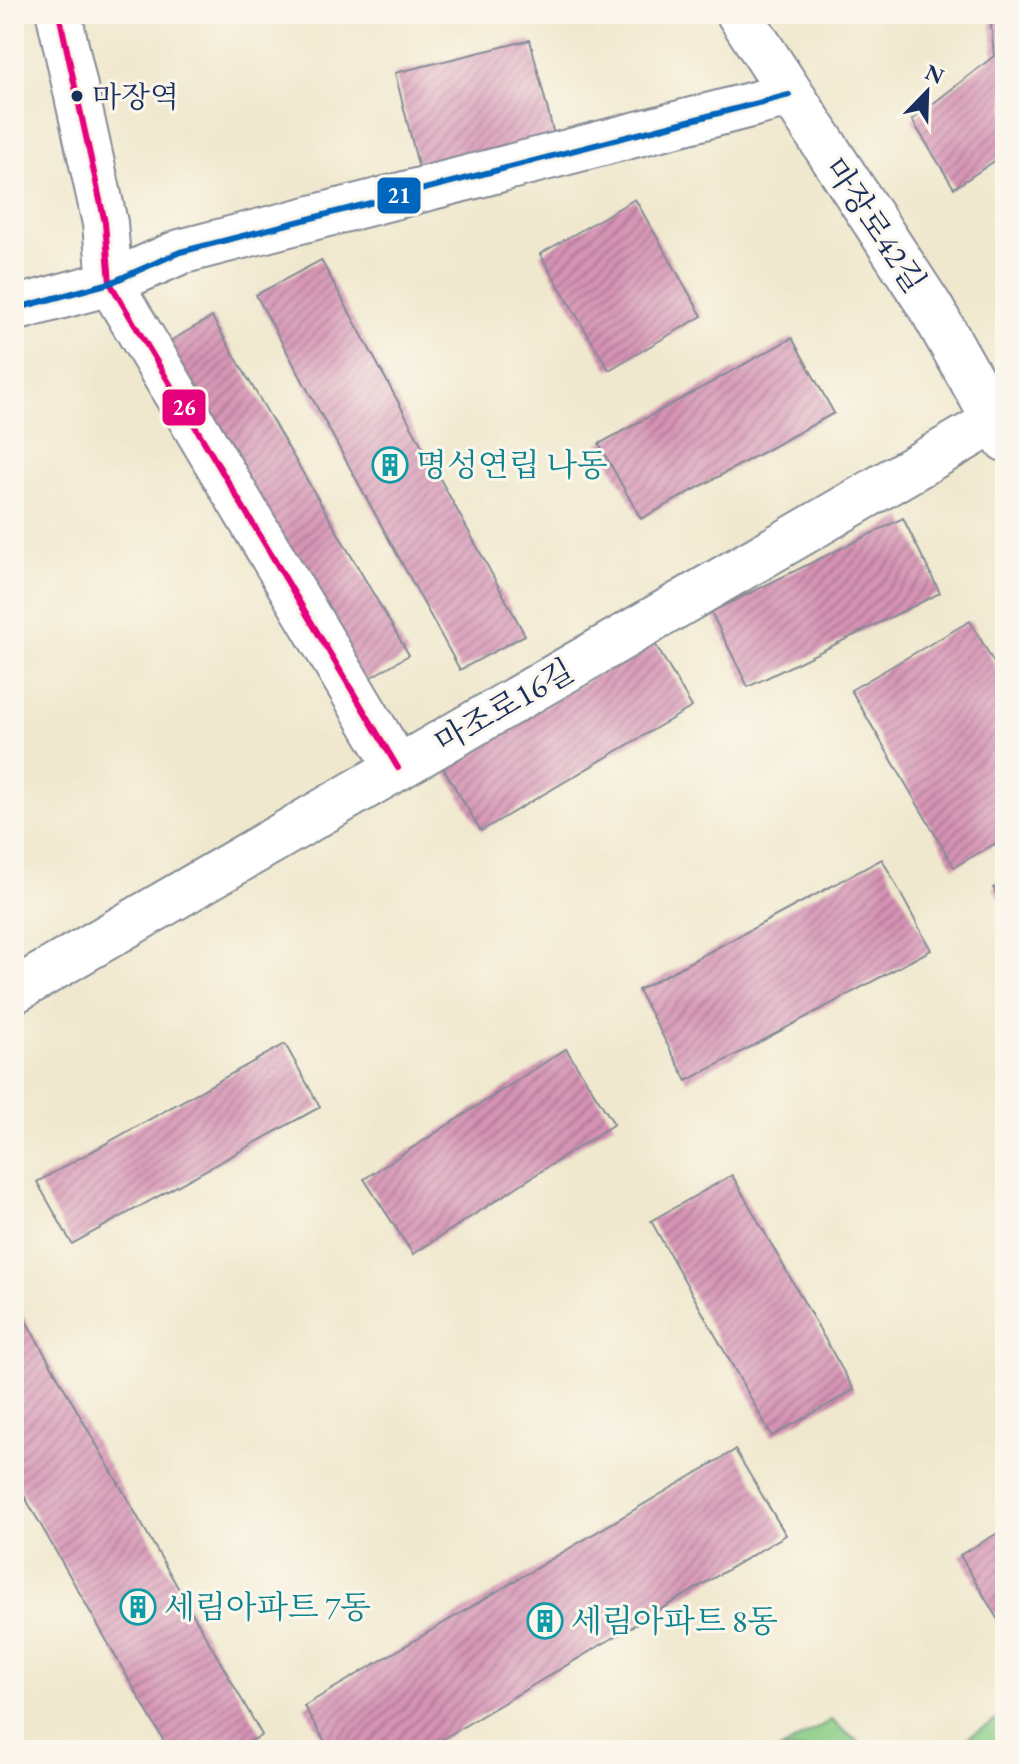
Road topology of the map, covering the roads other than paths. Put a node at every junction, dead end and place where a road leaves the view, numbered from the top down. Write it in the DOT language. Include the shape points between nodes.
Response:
graph roads {
  1 [pos="59,14"];
  2 [pos="739,14"];
  3 [pos="789,95"];
  4 [pos="110,283"];
  5 [pos="14,309"];
  6 [pos="1002,425"];
  7 [pos="398,768"];
  8 [pos="14,991"];
  1 -- 4 [label="street" via="105,223"];
  2 -- 3 [label="street, 마장로42길"];
  3 -- 4 [label="street" via="180,252"];
  3 -- 6 [label="street, 마장로42길"];
  4 -- 5 [label="street"];
  4 -- 7 [label="street"];
  6 -- 7 [label="street, 마조로16길"];
  7 -- 8 [label="street, 마조로16길"];
}
